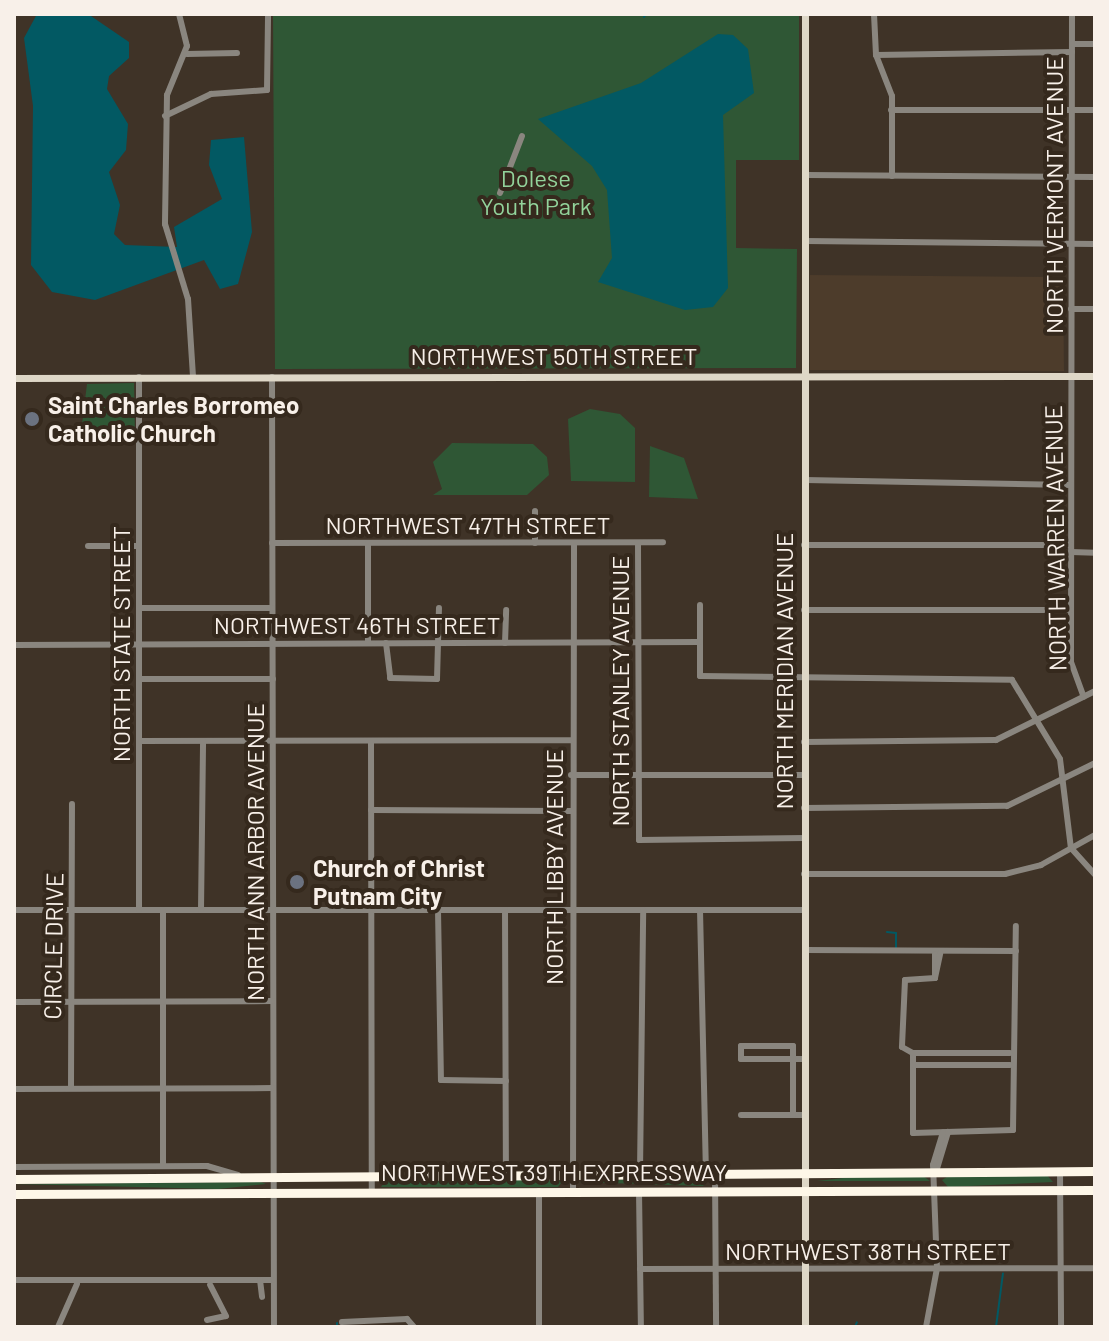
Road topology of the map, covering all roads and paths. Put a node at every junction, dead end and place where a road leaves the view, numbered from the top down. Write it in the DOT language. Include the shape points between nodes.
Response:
graph roads {
  1 [pos="179,14"];
  2 [pos="268,14"];
  3 [pos="805,14"];
  4 [pos="874,14"];
  5 [pos="1072,14"];
  6 [pos="1095,44"];
  7 [pos="1072,48"];
  8 [pos="237,53"];
  9 [pos="187,54"];
  10 [pos="876,55"];
  11 [pos="891,110"];
  12 [pos="1071,110"];
  13 [pos="1095,110"];
  14 [pos="165,116"];
  15 [pos="522,136"];
  16 [pos="806,175"];
  17 [pos="892,176"];
  18 [pos="1071,177"];
  19 [pos="1095,177"];
  20 [pos="500,193"];
  21 [pos="805,241"];
  22 [pos="1071,244"];
  23 [pos="1095,244"];
  24 [pos="1071,309"];
  25 [pos="1095,309"];
  26 [pos="805,376"];
  27 [pos="1071,376"];
  28 [pos="1095,376"];
  29 [pos="139,377"];
  30 [pos="193,377"];
  31 [pos="272,377"];
  32 [pos="14,378"];
  33 [pos="805,480"];
  34 [pos="1071,485"];
  35 [pos="535,511"];
  36 [pos="663,542"];
  37 [pos="272,543"];
  38 [pos="368,543"];
  39 [pos="535,543"];
  40 [pos="574,543"];
  41 [pos="638,543"];
  42 [pos="804,545"];
  43 [pos="88,546"];
  44 [pos="139,546"];
  45 [pos="1071,548"];
  46 [pos="1095,553"];
  47 [pos="700,605"];
  48 [pos="139,608"];
  49 [pos="272,608"];
  50 [pos="439,608"];
  51 [pos="506,610"];
  52 [pos="804,610"];
  53 [pos="1071,610"];
  54 [pos="639,642"];
  55 [pos="700,642"];
  56 [pos="272,643"];
  57 [pos="368,643"];
  58 [pos="386,643"];
  59 [pos="441,643"];
  60 [pos="505,643"];
  61 [pos="571,643"];
  62 [pos="139,644"];
  63 [pos="14,645"];
  64 [pos="804,676"];
  65 [pos="139,679"];
  66 [pos="273,679"];
  67 [pos="1095,691"];
  68 [pos="1084,697"];
  69 [pos="1041,722"];
  70 [pos="571,740"];
  71 [pos="139,741"];
  72 [pos="203,741"];
  73 [pos="272,742"];
  74 [pos="804,742"];
  75 [pos="371,743"];
  76 [pos="1095,763"];
  77 [pos="571,775"];
  78 [pos="638,775"];
  79 [pos="804,775"];
  80 [pos="1067,779"];
  81 [pos="72,804"];
  82 [pos="804,808"];
  83 [pos="371,810"];
  84 [pos="571,811"];
  85 [pos="1095,835"];
  86 [pos="805,838"];
  87 [pos="1071,848"];
  88 [pos="804,874"];
  89 [pos="1095,875"];
  90 [pos="14,910"];
  91 [pos="72,910"];
  92 [pos="139,910"];
  93 [pos="163,910"];
  94 [pos="201,910"];
  95 [pos="273,910"];
  96 [pos="372,910"];
  97 [pos="438,910"];
  98 [pos="505,910"];
  99 [pos="572,910"];
  100 [pos="643,910"];
  101 [pos="700,910"];
  102 [pos="805,910"];
  103 [pos="1016,926"];
  104 [pos="805,950"];
  105 [pos="1016,951"];
  106 [pos="938,954"];
  107 [pos="164,1001"];
  108 [pos="272,1001"];
  109 [pos="14,1002"];
  110 [pos="69,1002"];
  111 [pos="913,1053"];
  112 [pos="1010,1053"];
  113 [pos="793,1059"];
  114 [pos="805,1059"];
  115 [pos="913,1065"];
  116 [pos="1010,1065"];
  117 [pos="506,1081"];
  118 [pos="71,1088"];
  119 [pos="164,1088"];
  120 [pos="273,1088"];
  121 [pos="14,1089"];
  122 [pos="741,1115"];
  123 [pos="793,1115"];
  124 [pos="805,1115"];
  125 [pos="945,1132"];
  126 [pos="163,1166"];
  127 [pos="14,1167"];
  128 [pos="805,1171"];
  129 [pos="1060,1171"];
  130 [pos="1095,1171"];
  131 [pos="506,1172"];
  132 [pos="573,1172"];
  133 [pos="640,1172"];
  134 [pos="711,1172"];
  135 [pos="936,1172"];
  136 [pos="373,1177"];
  137 [pos="14,1179"];
  138 [pos="249,1179"];
  139 [pos="273,1179"];
  140 [pos="805,1190"];
  141 [pos="936,1190"];
  142 [pos="1060,1190"];
  143 [pos="1095,1190"];
  144 [pos="539,1191"];
  145 [pos="573,1191"];
  146 [pos="639,1191"];
  147 [pos="715,1191"];
  148 [pos="273,1193"];
  149 [pos="372,1193"];
  150 [pos="14,1194"];
  151 [pos="937,1268"];
  152 [pos="1060,1268"];
  153 [pos="1095,1268"];
  154 [pos="640,1269"];
  155 [pos="805,1269"];
  156 [pos="716,1270"];
  157 [pos="14,1280"];
  158 [pos="260,1280"];
  159 [pos="273,1280"];
  160 [pos="77,1284"];
  161 [pos="210,1285"];
  162 [pos="262,1297"];
  163 [pos="207,1320"];
  164 [pos="342,1322"];
  165 [pos="413,1324"];
  166 [pos="362,1325"];
  167 [pos="58,1327"];
  168 [pos="274,1327"];
  169 [pos="539,1327"];
  170 [pos="641,1327"];
  171 [pos="716,1327"];
  172 [pos="805,1327"];
  173 [pos="926,1327"];
  174 [pos="1061,1327"];
  1 -- 9 [label="street"];
  2 -- 14 [label="street" via="267,90 211,94"];
  3 -- 16 [label="main road, NORTH MERIDIAN AVENUE"];
  4 -- 10 [label="street"];
  5 -- 7 [label="street, NORTH VERMONT AVENUE"];
  6 -- 7 [label="street"];
  7 -- 10 [label="street"];
  7 -- 12 [label="street, NORTH VERMONT AVENUE"];
  8 -- 9 [label="street"];
  9 -- 14 [label="street"];
  10 -- 11 [label="street"];
  11 -- 12 [label="street"];
  11 -- 17 [label="street"];
  12 -- 13 [label="street"];
  12 -- 18 [label="street, NORTH VERMONT AVENUE"];
  14 -- 30 [label="street" via="165,224 194,330"];
  15 -- 20 [label="street"];
  16 -- 17 [label="street"];
  16 -- 21 [label="main road, NORTH MERIDIAN AVENUE"];
  17 -- 18 [label="street"];
  18 -- 19 [label="street"];
  18 -- 22 [label="street, NORTH VERMONT AVENUE"];
  21 -- 22 [label="street"];
  21 -- 26 [label="main road, NORTH MERIDIAN AVENUE"];
  22 -- 23 [label="street"];
  22 -- 24 [label="street, NORTH VERMONT AVENUE"];
  24 -- 25 [label="street"];
  24 -- 27 [label="street, NORTH VERMONT AVENUE"];
  26 -- 27 [label="main road, NORTHWEST 50TH STREET"];
  26 -- 31 [label="main road, NORTHWEST 50TH STREET"];
  26 -- 33 [label="main road, NORTH MERIDIAN AVENUE"];
  27 -- 28 [label="main road, NORTHWEST 50TH STREET"];
  27 -- 34 [label="street, NORTH WARREN AVENUE"];
  29 -- 30 [label="main road, NORTHWEST 50TH STREET"];
  29 -- 32 [label="main road, NORTHWEST 50TH STREET"];
  29 -- 44 [label="street, NORTH STATE STREET"];
  30 -- 31 [label="main road, NORTHWEST 50TH STREET"];
  31 -- 37 [label="street, NORTH ANN ARBOR AVENUE"];
  33 -- 34 [label="street"];
  33 -- 42 [label="main road, NORTH MERIDIAN AVENUE"];
  34 -- 45 [label="street, NORTH WARREN AVENUE"];
  35 -- 39 [label="street"];
  36 -- 41 [label="street, NORTHWEST 47TH STREET"];
  37 -- 38 [label="street, NORTHWEST 47TH STREET"];
  37 -- 49 [label="street, NORTH ANN ARBOR AVENUE"];
  38 -- 39 [label="street, NORTHWEST 47TH STREET"];
  38 -- 57 [label="street"];
  39 -- 40 [label="street, NORTHWEST 47TH STREET"];
  40 -- 41 [label="street, NORTHWEST 47TH STREET"];
  40 -- 61 [label="street, NORTH LIBBY AVENUE"];
  41 -- 54 [label="street, NORTH STANLEY AVENUE"];
  42 -- 45 [label="street"];
  42 -- 52 [label="main road, NORTH MERIDIAN AVENUE"];
  43 -- 44 [label="street"];
  44 -- 48 [label="street, NORTH STATE STREET"];
  45 -- 46 [label="street"];
  45 -- 53 [label="street, NORTH WARREN AVENUE"];
  47 -- 55 [label="street"];
  48 -- 49 [label="street"];
  48 -- 62 [label="street, NORTH STATE STREET"];
  49 -- 56 [label="street, NORTH ANN ARBOR AVENUE"];
  50 -- 59 [label="street"];
  51 -- 60 [label="street"];
  52 -- 53 [label="street"];
  52 -- 64 [label="main road, NORTH MERIDIAN AVENUE"];
  53 -- 68 [label="street, NORTH WARREN AVENUE" via="1071,667"];
  54 -- 55 [label="street, NORTHWEST 46TH STREET"];
  54 -- 61 [label="street, NORTHWEST 46TH STREET"];
  54 -- 78 [label="street, NORTH STANLEY AVENUE"];
  55 -- 64 [label="street" via="700,676"];
  56 -- 57 [label="street, NORTHWEST 46TH STREET"];
  56 -- 62 [label="street, NORTHWEST 46TH STREET"];
  56 -- 66 [label="street, NORTH ANN ARBOR AVENUE"];
  57 -- 58 [label="street, NORTHWEST 46TH STREET"];
  58 -- 59 [label="street, NORTHWEST 46TH STREET"];
  58 -- 59 [label="street" via="386,672 396,680 440,677"];
  59 -- 60 [label="street, NORTHWEST 46TH STREET"];
  60 -- 61 [label="street, NORTHWEST 46TH STREET"];
  61 -- 70 [label="street, NORTH LIBBY AVENUE"];
  62 -- 63 [label="street, NORTHWEST 46TH STREET"];
  62 -- 65 [label="street, NORTH STATE STREET"];
  64 -- 69 [label="street" via="999,677 1023,690"];
  64 -- 74 [label="main road, NORTH MERIDIAN AVENUE"];
  65 -- 66 [label="street"];
  65 -- 71 [label="street, NORTH STATE STREET"];
  66 -- 73 [label="street, NORTH ANN ARBOR AVENUE"];
  67 -- 68 [label="street"];
  68 -- 69 [label="street"];
  69 -- 74 [label="street" via="980,742"];
  69 -- 80 [label="street"];
  70 -- 75 [label="street"];
  70 -- 77 [label="street, NORTH LIBBY AVENUE"];
  71 -- 72 [label="street"];
  71 -- 92 [label="street, NORTH STATE STREET"];
  72 -- 73 [label="street"];
  72 -- 94 [label="street"];
  73 -- 75 [label="street"];
  73 -- 95 [label="street, NORTH ANN ARBOR AVENUE"];
  74 -- 79 [label="main road, NORTH MERIDIAN AVENUE"];
  75 -- 83 [label="street"];
  76 -- 80 [label="street"];
  77 -- 78 [label="street"];
  77 -- 84 [label="street, NORTH LIBBY AVENUE"];
  78 -- 79 [label="street"];
  78 -- 86 [label="street, NORTH STANLEY AVENUE" via="639,840"];
  79 -- 82 [label="main road, NORTH MERIDIAN AVENUE"];
  80 -- 82 [label="street" via="995,808"];
  80 -- 87 [label="street"];
  81 -- 91 [label="street, CIRCLE DRIVE"];
  82 -- 86 [label="main road, NORTH MERIDIAN AVENUE"];
  83 -- 84 [label="street"];
  83 -- 96 [label="street"];
  84 -- 99 [label="street, NORTH LIBBY AVENUE"];
  85 -- 87 [label="street"];
  86 -- 88 [label="main road, NORTH MERIDIAN AVENUE"];
  87 -- 88 [label="street" via="1005,874"];
  87 -- 89 [label="street"];
  88 -- 102 [label="main road, NORTH MERIDIAN AVENUE"];
  90 -- 91 [label="street"];
  91 -- 92 [label="street"];
  91 -- 110 [label="street, CIRCLE DRIVE"];
  92 -- 93 [label="street"];
  93 -- 94 [label="street"];
  93 -- 107 [label="street"];
  94 -- 95 [label="street"];
  95 -- 96 [label="street"];
  95 -- 108 [label="street, NORTH ANN ARBOR AVENUE"];
  96 -- 97 [label="street"];
  96 -- 136 [label="street"];
  97 -- 98 [label="street"];
  97 -- 117 [label="street" via="441,1080"];
  98 -- 99 [label="street"];
  98 -- 117 [label="street"];
  99 -- 100 [label="street"];
  99 -- 132 [label="street, NORTH LIBBY AVENUE"];
  100 -- 101 [label="street"];
  100 -- 133 [label="street"];
  101 -- 102 [label="street"];
  101 -- 134 [label="street"];
  102 -- 104 [label="main road, NORTH MERIDIAN AVENUE"];
  103 -- 105 [label="street"];
  104 -- 106 [label="street"];
  104 -- 114 [label="main road, NORTH MERIDIAN AVENUE"];
  105 -- 106 [label="street"];
  105 -- 112 [label="street"];
  106 -- 111 [label="street" via="935,978 905,980 902,1047"];
  107 -- 108 [label="street"];
  107 -- 110 [label="street"];
  107 -- 119 [label="street"];
  108 -- 120 [label="street, NORTH ANN ARBOR AVENUE"];
  109 -- 110 [label="street"];
  110 -- 118 [label="street, CIRCLE DRIVE"];
  111 -- 112 [label="street"];
  111 -- 115 [label="street"];
  112 -- 116 [label="street"];
  113 -- 113 [label="street" via="741,1059 741,1046 793,1046"];
  113 -- 114 [label="street"];
  113 -- 123 [label="street"];
  114 -- 124 [label="main road, NORTH MERIDIAN AVENUE"];
  115 -- 116 [label="street"];
  115 -- 125 [label="street" via="913,1133"];
  116 -- 125 [label="street" via="1013,1130"];
  117 -- 131 [label="street"];
  118 -- 119 [label="street"];
  118 -- 121 [label="street"];
  119 -- 120 [label="street"];
  119 -- 126 [label="street"];
  120 -- 139 [label="street, NORTH ANN ARBOR AVENUE"];
  122 -- 123 [label="street"];
  123 -- 124 [label="street"];
  124 -- 128 [label="main road, NORTH MERIDIAN AVENUE"];
  125 -- 135 [label="street"];
  126 -- 127 [label="street, NORTHWEST 39TH EXPRESSWAY"];
  126 -- 138 [label="street, NORTHWEST 39TH EXPRESSWAY" via="219,1168"];
  128 -- 134 [label="highway, NORTHWEST 39TH EXPRESSWAY"];
  128 -- 135 [label="highway, NORTHWEST 39TH EXPRESSWAY"];
  128 -- 140 [label="main road, NORTH MERIDIAN AVENUE"];
  129 -- 130 [label="highway, NORTHWEST 39TH EXPRESSWAY"];
  129 -- 135 [label="highway, NORTHWEST 39TH EXPRESSWAY"];
  129 -- 142 [label="street"];
  131 -- 132 [label="highway, NORTHWEST 39TH EXPRESSWAY"];
  131 -- 136 [label="highway, NORTHWEST 39TH EXPRESSWAY"];
  132 -- 133 [label="highway, NORTHWEST 39TH EXPRESSWAY"];
  132 -- 145 [label="street, NORTH LIBBY AVENUE"];
  133 -- 134 [label="highway, NORTHWEST 39TH EXPRESSWAY"];
  134 -- 147 [label="street"];
  135 -- 141 [label="street"];
  136 -- 139 [label="highway, NORTHWEST 39TH EXPRESSWAY"];
  136 -- 149 [label="street"];
  137 -- 138 [label="highway, NORTHWEST 39TH EXPRESSWAY"];
  138 -- 139 [label="highway, NORTHWEST 39TH EXPRESSWAY"];
  139 -- 148 [label="street, NORTH ANN ARBOR AVENUE"];
  140 -- 141 [label="highway, NORTHWEST 39TH EXPRESSWAY"];
  140 -- 147 [label="highway, NORTHWEST 39TH EXPRESSWAY"];
  140 -- 155 [label="main road, NORTH MERIDIAN AVENUE"];
  141 -- 142 [label="highway, NORTHWEST 39TH EXPRESSWAY"];
  141 -- 151 [label="street"];
  142 -- 143 [label="highway, NORTHWEST 39TH EXPRESSWAY"];
  142 -- 152 [label="street"];
  144 -- 145 [label="highway, NORTHWEST 39TH EXPRESSWAY"];
  144 -- 149 [label="highway, NORTHWEST 39TH EXPRESSWAY"];
  144 -- 169 [label="street"];
  145 -- 146 [label="highway, NORTHWEST 39TH EXPRESSWAY"];
  146 -- 147 [label="highway, NORTHWEST 39TH EXPRESSWAY"];
  146 -- 154 [label="street"];
  147 -- 156 [label="street"];
  148 -- 149 [label="highway, NORTHWEST 39TH EXPRESSWAY"];
  148 -- 150 [label="highway, NORTHWEST 39TH EXPRESSWAY"];
  148 -- 159 [label="street, NORTH ANN ARBOR AVENUE"];
  151 -- 152 [label="street, NORTHWEST 38TH STREET"];
  151 -- 155 [label="street, NORTHWEST 38TH STREET"];
  151 -- 173 [label="street"];
  152 -- 153 [label="street, NORTHWEST 38TH STREET"];
  152 -- 174 [label="street"];
  154 -- 156 [label="street, NORTHWEST 38TH STREET"];
  154 -- 170 [label="street"];
  155 -- 156 [label="street, NORTHWEST 38TH STREET"];
  155 -- 172 [label="main road, NORTH MERIDIAN AVENUE"];
  156 -- 171 [label="street"];
  157 -- 160 [label="street"];
  158 -- 159 [label="street"];
  158 -- 161 [label="street"];
  158 -- 162 [label="street"];
  159 -- 168 [label="street, NORTH ANN ARBOR AVENUE"];
  160 -- 161 [label="street"];
  160 -- 167 [label="street"];
  161 -- 163 [label="street" via="226,1316"];
  164 -- 166 [label="street"];
  165 -- 166 [label="street"];
}
